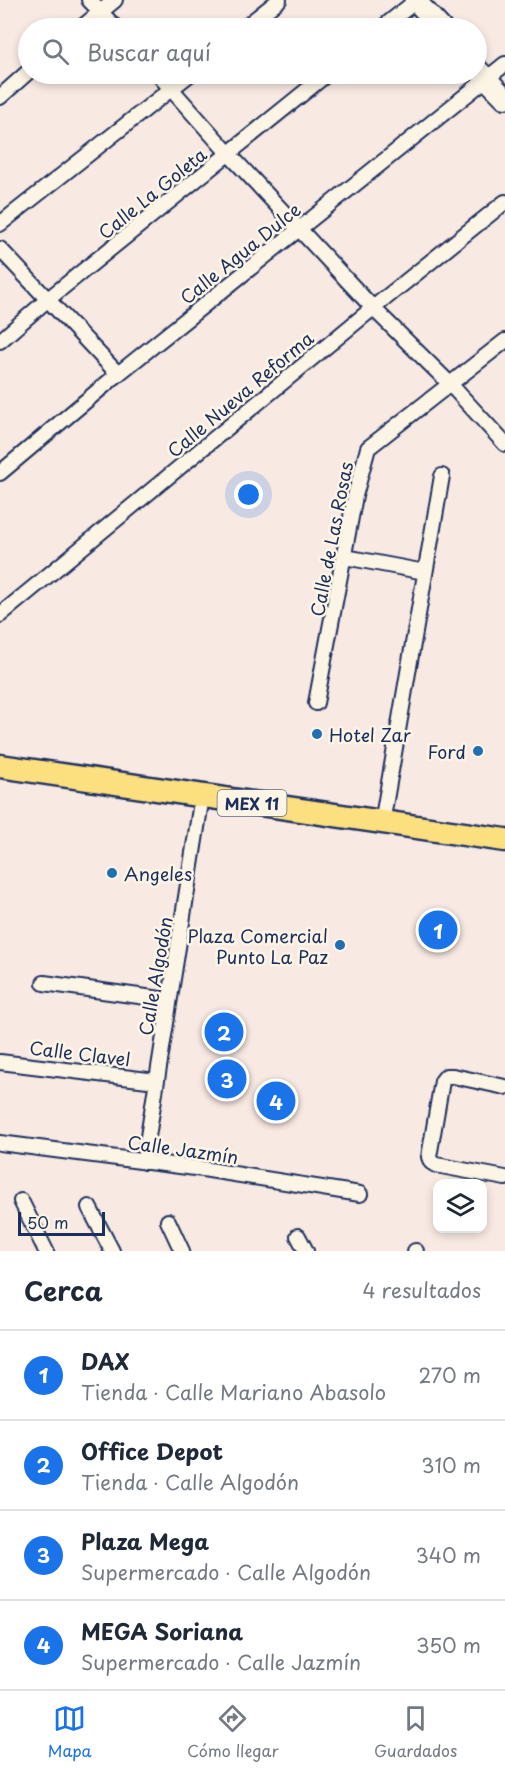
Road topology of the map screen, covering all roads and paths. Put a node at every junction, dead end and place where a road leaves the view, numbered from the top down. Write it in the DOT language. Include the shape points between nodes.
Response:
graph roads {
  1 [pos="89,0"];
  2 [pos="115,0"];
  3 [pos="416,0"];
  4 [pos="271,2"];
  5 [pos="100,12"];
  6 [pos="93,18"];
  7 [pos="106,18"];
  8 [pos="254,18"];
  9 [pos="394,18"];
  10 [pos="432,18"];
  11 [pos="505,64"];
  12 [pos="487,71"];
  13 [pos="487,78"];
  14 [pos="18,81"];
  15 [pos="168,84"];
  16 [pos="177,84"];
  17 [pos="315,84"];
  18 [pos="469,84"];
  19 [pos="172,88"];
  20 [pos="0,97"];
  21 [pos="505,98"];
  22 [pos="229,154"];
  23 [pos="505,202"];
  24 [pos="0,224"];
  25 [pos="298,229"];
  26 [pos="0,249"];
  27 [pos="47,300"];
  28 [pos="373,308"];
  29 [pos="505,340"];
  30 [pos="0,341"];
  31 [pos="118,374"];
  32 [pos="450,384"];
  33 [pos="505,444"];
  34 [pos="0,473"];
  35 [pos="442,476"];
  36 [pos="345,557"];
  37 [pos="425,572"];
  38 [pos="0,615"];
  39 [pos="316,703"];
  40 [pos="0,766"];
  41 [pos="202,796"];
  42 [pos="382,823"];
  43 [pos="505,840"];
  44 [pos="44,983"];
  45 [pos="168,1000"];
  46 [pos="0,1062"];
  47 [pos="156,1081"];
  48 [pos="505,1087"];
  49 [pos="0,1143"];
  50 [pos="144,1162"];
  51 [pos="505,1178"];
  52 [pos="360,1194"];
  53 [pos="21,1201"];
  54 [pos="89,1207"];
  55 [pos="168,1221"];
  56 [pos="298,1236"];
  57 [pos="46,1251"];
  58 [pos="112,1251"];
  59 [pos="182,1251"];
  60 [pos="306,1251"];
  1 -- 5 [label="street"];
  2 -- 5 [label="street"];
  3 -- 9 [label="street"];
  3 -- 10 [label="street"];
  4 -- 8 [label="street"];
  5 -- 6 [label="street"];
  5 -- 7 [label="street"];
  11 -- 12 [label="street, Calle Agua Dulce"];
  13 -- 21 [label="street"];
  14 -- 20 [label="street"];
  15 -- 19 [label="street"];
  16 -- 19 [label="street"];
  17 -- 22 [label="street, Calle La Goleta"];
  18 -- 25 [label="street, Calle Agua Dulce"];
  19 -- 22 [label="street"];
  19 -- 24 [label="street"];
  22 -- 25 [label="street"];
  22 -- 27 [label="street, Calle La Goleta"];
  23 -- 28 [label="street, Calle Nueva Reforma"];
  25 -- 28 [label="street"];
  25 -- 31 [label="street, Calle Agua Dulce"];
  26 -- 27 [label="street"];
  27 -- 30 [label="street, Calle La Goleta"];
  27 -- 31 [label="street"];
  28 -- 32 [label="street"];
  28 -- 38 [label="street, Calle Nueva Reforma"];
  29 -- 32 [label="street, Calle de Las Rosas"];
  31 -- 34 [label="street, Calle Agua Dulce"];
  32 -- 33 [label="street"];
  32 -- 36 [label="street, Calle de Las Rosas" via="368,448"];
  35 -- 37 [label="street"];
  36 -- 37 [label="street"];
  36 -- 39 [label="street, Calle de Las Rosas"];
  37 -- 42 [label="street"];
  40 -- 41 [label="main road, MEX 11"];
  41 -- 42 [label="main road, MEX 11"];
  41 -- 45 [label="street, Calle Algodón"];
  42 -- 43 [label="main road, MEX 11"];
  44 -- 45 [label="street"];
  45 -- 47 [label="street, Calle Algodón"];
  46 -- 47 [label="street, Calle Clavel"];
  47 -- 50 [label="street, Calle Algodón"];
  48 -- 51 [label="street" via="446,1076 429,1157 436,1165"];
  49 -- 50 [label="street, Calle Jazmín"];
  50 -- 52 [label="street, Calle Jazmín"];
  53 -- 57 [label="street"];
  54 -- 58 [label="street"];
  55 -- 59 [label="street"];
  56 -- 60 [label="street"];
}
